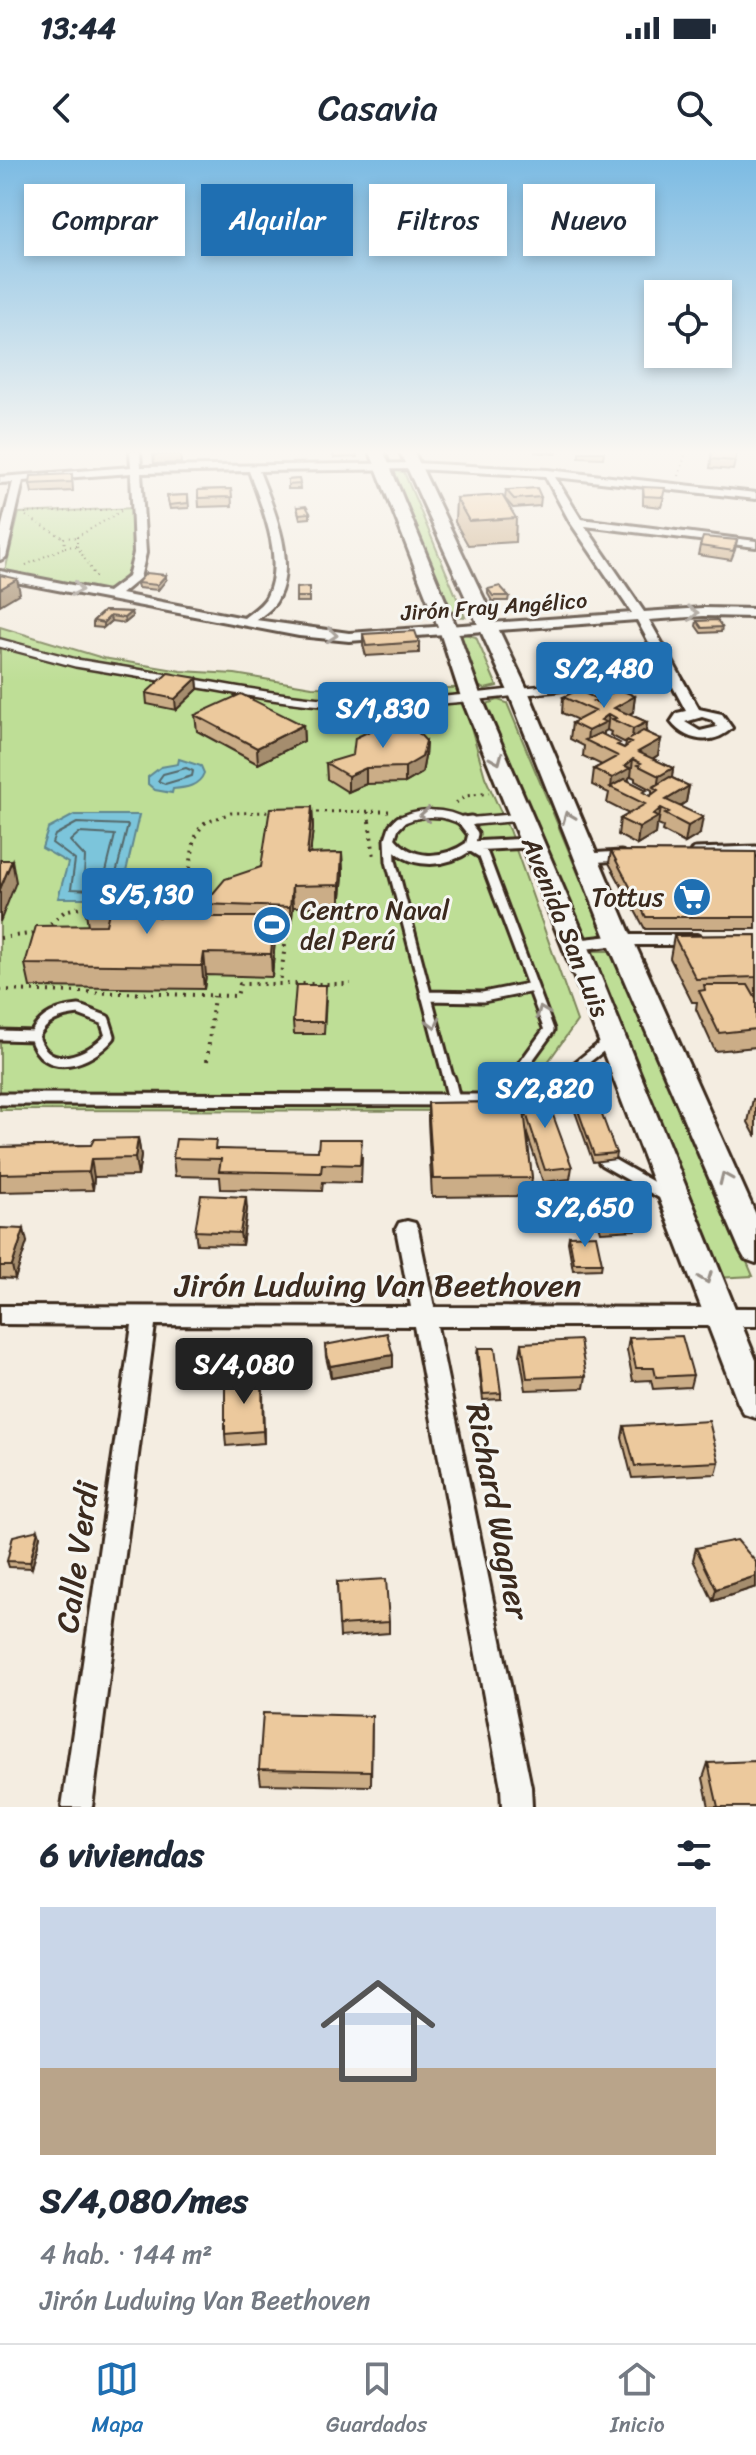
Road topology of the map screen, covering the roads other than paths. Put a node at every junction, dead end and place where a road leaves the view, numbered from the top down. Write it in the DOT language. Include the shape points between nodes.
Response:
graph roads {
  1 [pos="7,529"];
  2 [pos="139,529"];
  3 [pos="272,529"];
  4 [pos="409,529"];
  5 [pos="443,529"];
  6 [pos="581,529"];
  7 [pos="600,529"];
  8 [pos="639,529"];
  9 [pos="584,534"];
  10 [pos="756,544"];
  11 [pos="0,557"];
  12 [pos="0,575"];
  13 [pos="109,595"];
  14 [pos="756,613"];
  15 [pos="641,617"];
  16 [pos="246,622"];
  17 [pos="488,626"];
  18 [pos="448,629"];
  19 [pos="0,643"];
  20 [pos="582,685"];
  21 [pos="518,691"];
  22 [pos="471,696"];
  23 [pos="421,701"];
  24 [pos="349,703"];
  25 [pos="694,713"];
  26 [pos="521,817"];
  27 [pos="464,822"];
  28 [pos="390,839"];
  29 [pos="532,842"];
  30 [pos="470,846"];
  31 [pos="756,851"];
  32 [pos="688,853"];
  33 [pos="628,856"];
  34 [pos="585,858"];
  35 [pos="620,940"];
  36 [pos="714,940"];
  37 [pos="575,945"];
  38 [pos="533,987"];
  39 [pos="426,996"];
  40 [pos="0,1035"];
  41 [pos="34,1036"];
  42 [pos="611,1038"];
  43 [pos="574,1076"];
  44 [pos="0,1099"];
  45 [pos="454,1100"];
  46 [pos="604,1160"];
  47 [pos="675,1200"];
  48 [pos="407,1229"];
  49 [pos="756,1250"];
  50 [pos="0,1315"];
  51 [pos="145,1316"];
  52 [pos="739,1317"];
  53 [pos="426,1318"];
  54 [pos="756,1403"];
  55 [pos="77,1807"];
  56 [pos="517,1807"];
  1 -- 11 [label="street"];
  2 -- 13 [label="street" via="134,578"];
  3 -- 16 [label="street" via="279,567 273,598"];
  4 -- 18 [label="main road, Avenida San Luis"];
  5 -- 17 [label="main road, Avenida San Luis"];
  6 -- 9 [label="street"];
  7 -- 9 [label="street"];
  8 -- 10 [label="street"];
  9 -- 15 [label="street"];
  12 -- 13 [label="street, Jirón Fray Angélico, one-way"];
  13 -- 16 [label="street, Jirón Fray Angélico"];
  15 -- 14 [label="street, Jirón Fray Angélico, one-way"];
  15 -- 17 [label="street, Jirón Fray Angélico"];
  15 -- 25 [label="street"];
  16 -- 18 [label="street, Jirón Fray Angélico, one-way" via="349,637"];
  17 -- 18 [label="street, Jirón Fray Angélico"];
  17 -- 21 [label="main road, Avenida San Luis"];
  18 -- 22 [label="main road, Avenida San Luis"];
  19 -- 24 [label="lane" via="76,663 278,697"];
  20 -- 21 [label="lane"];
  21 -- 22 [label="lane"];
  34 -- 21 [label="main road, Avenida San Luis, one-way"];
  22 -- 23 [label="lane"];
  22 -- 26 [label="main road, Avenida San Luis, one-way"];
  23 -- 24 [label="lane"];
  23 -- 24 [label="lane" via="382,690 356,694"];
  26 -- 27 [label="lane"];
  26 -- 29 [label="main road, Avenida San Luis"];
  27 -- 28 [label="lane, one-way" via="441,814 415,815 395,824"];
  27 -- 30 [label="lane" via="473,834"];
  28 -- 30 [label="lane" via="402,853 426,860 453,857"];
  28 -- 39 [label="lane"];
  29 -- 30 [label="lane"];
  29 -- 37 [label="main road, Avenida San Luis"];
  30 -- 38 [label="lane" via="483,854"];
  31 -- 32 [label="lane"];
  33 -- 34 [label="lane"];
  34 -- 35 [label="main road, Avenida San Luis"];
  35 -- 36 [label="street"];
  35 -- 37 [label="street"];
  49 -- 35 [label="main road, Avenida San Luis, one-way"];
  37 -- 42 [label="main road, Avenida San Luis"];
  38 -- 39 [label="lane" via="483,997"];
  45 -- 38 [label="lane, one-way" via="498,1100 547,1036"];
  39 -- 45 [label="lane, one-way"];
  40 -- 41 [label="lane"];
  41 -- 41 [label="lane" via="39,1052 73,1060 97,1052 111,1028 90,1011 66,1011 45,1020"];
  42 -- 43 [label="lane" via="575,1068"];
  42 -- 47 [label="main road, Avenida San Luis"];
  44 -- 45 [label="lane"];
  46 -- 47 [label="lane"];
  47 -- 52 [label="main road, Avenida San Luis, one-way"];
  48 -- 53 [label="street, Richard Wagner"];
  50 -- 51 [label="street, Jirón Ludwing Van Beethoven"];
  51 -- 53 [label="street, Jirón Ludwing Van Beethoven"];
  51 -- 55 [label="street, Calle Verdi"];
  52 -- 53 [label="street, Jirón Ludwing Van Beethoven"];
  52 -- 54 [label="main road, Avenida San Luis"];
  53 -- 56 [label="street, Richard Wagner"];
}
